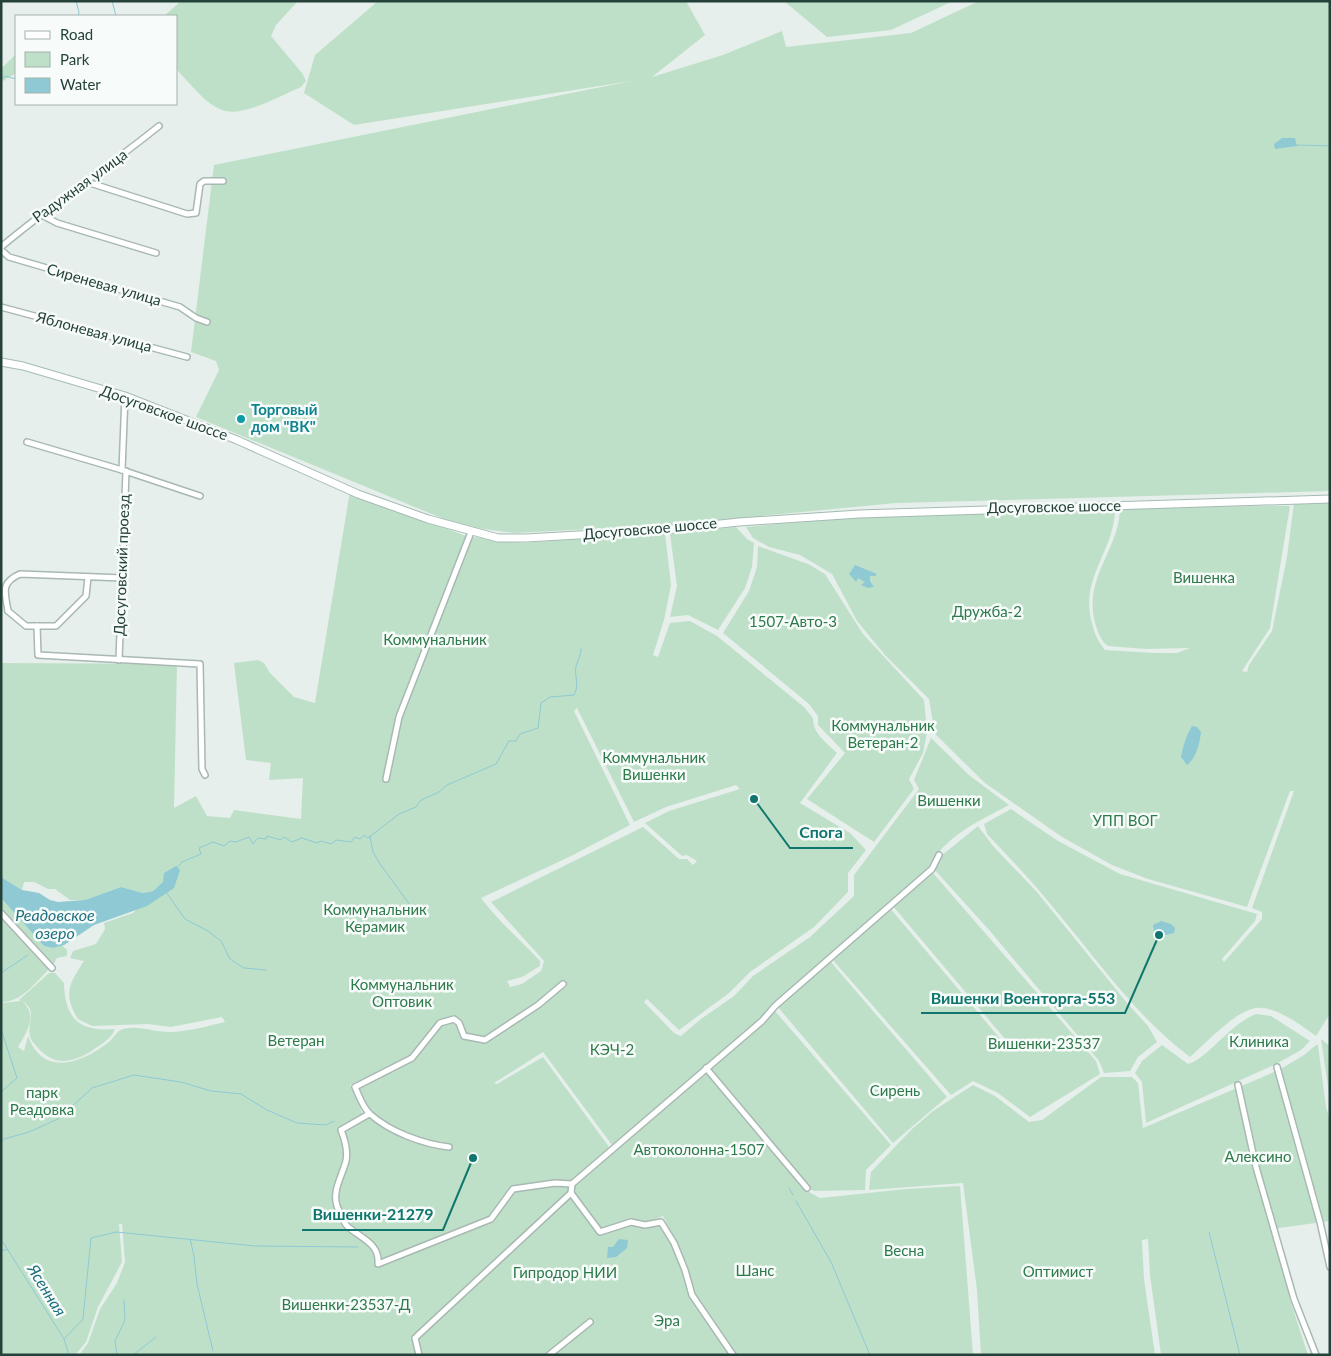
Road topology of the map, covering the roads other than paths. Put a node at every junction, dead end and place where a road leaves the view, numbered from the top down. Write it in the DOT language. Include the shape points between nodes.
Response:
graph roads {
  1 [pos="158,126"];
  2 [pos="223,181"];
  3 [pos="87,182"];
  4 [pos="40,214"];
  5 [pos="1,248"];
  6 [pos="156,253"];
  7 [pos="1,307"];
  8 [pos="207,322"];
  9 [pos="187,357"];
  10 [pos="1,362"];
  11 [pos="125,396"];
  12 [pos="28,442"];
  13 [pos="124,470"];
  14 [pos="200,496"];
  15 [pos="1330,499"];
  16 [pos="471,532"];
  17 [pos="88,577"];
  18 [pos="123,578"];
  19 [pos="8,611"];
  20 [pos="1,614"];
  21 [pos="37,626"];
  22 [pos="119,660"];
  23 [pos="205,774"];
  24 [pos="386,779"];
  25 [pos="939,855"];
  26 [pos="1,913"];
  27 [pos="52,968"];
  28 [pos="563,984"];
  29 [pos="1277,1067"];
  30 [pos="706,1068"];
  31 [pos="1238,1085"];
  32 [pos="369,1114"];
  33 [pos="449,1147"];
  34 [pos="572,1184"];
  35 [pos="807,1188"];
  36 [pos="572,1193"];
  37 [pos="1330,1267"];
  38 [pos="590,1322"];
  39 [pos="419,1355"];
  40 [pos="549,1355"];
  41 [pos="733,1355"];
  42 [pos="1316,1355"];
  1 -- 3 [label="street, Радужная улица"];
  2 -- 3 [label="street" via="200,184 196,213 187,214"];
  3 -- 4 [label="street, Радужная улица"];
  4 -- 5 [label="street, Радужная улица"];
  4 -- 6 [label="street" via="57,223"];
  5 -- 8 [label="street, Сиреневая улица" via="9,257 180,307"];
  7 -- 9 [label="street, Яблоневая улица"];
  10 -- 11 [label="main road, Досуговское шоссе"];
  11 -- 13 [label="street, Досуговский проезд"];
  11 -- 16 [label="main road, Досуговское шоссе" via="229,436 358,494"];
  12 -- 13 [label="street"];
  13 -- 14 [label="street"];
  13 -- 18 [label="street, Досуговский проезд"];
  15 -- 16 [label="main road, Досуговское шоссе" via="859,514 526,538 498,538"];
  16 -- 24 [label="street" via="398,717"];
  17 -- 18 [label="street"];
  17 -- 19 [label="street" via="20,574 6,584"];
  17 -- 21 [label="street" via="86,596 56,626"];
  18 -- 22 [label="street, Досуговский проезд"];
  19 -- 20 [label="street"];
  19 -- 21 [label="street" via="26,626"];
  21 -- 22 [label="street" via="38,655"];
  22 -- 23 [label="street" via="200,664 202,769"];
  25 -- 30 [label="street" via="932,869"];
  26 -- 27 [label="street"];
  28 -- 32 [label="street" via="538,1005 484,1040 464,1036 454,1019 440,1024 412,1058 355,1087"];
  29 -- 37 [label="street"];
  30 -- 34 [label="street"];
  30 -- 35 [label="street"];
  31 -- 42 [label="street" via="1256,1168 1294,1299"];
  32 -- 33 [label="street" via="407,1137 433,1146"];
  32 -- 34 [label="street" via="341,1130 346,1161 335,1201 348,1226 369,1241 377,1253 378,1264 491,1219 513,1189 554,1183"];
  34 -- 36 [label="street"];
  36 -- 39 [label="street" via="414,1338"];
  36 -- 41 [label="street" via="600,1232 630,1222 645,1225 661,1222 686,1270 692,1295"];
  38 -- 40 [label="street"];
}
